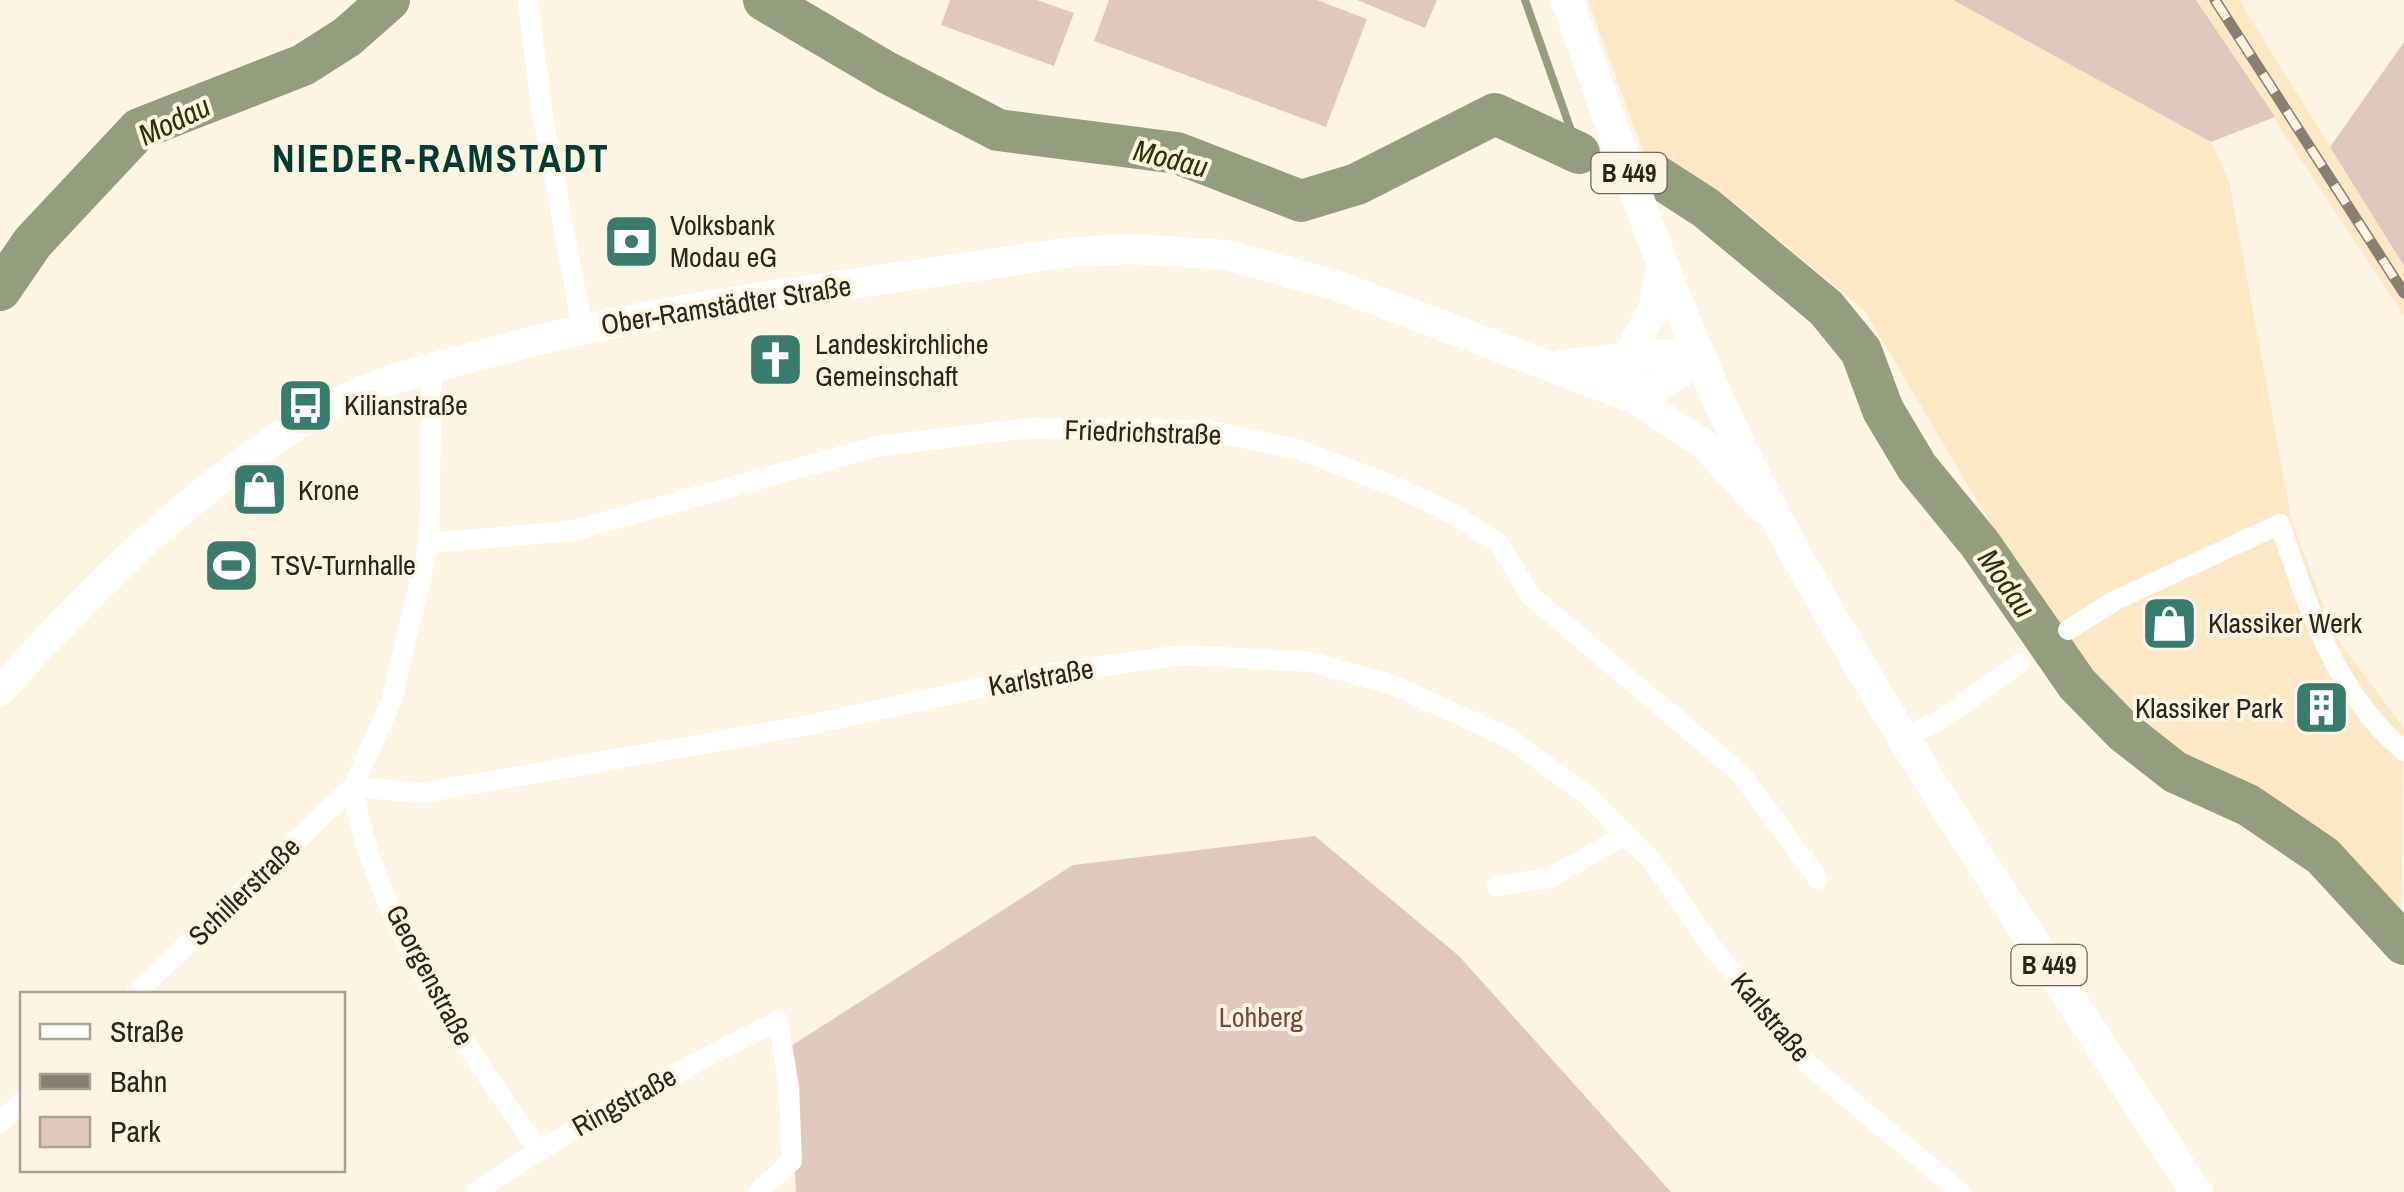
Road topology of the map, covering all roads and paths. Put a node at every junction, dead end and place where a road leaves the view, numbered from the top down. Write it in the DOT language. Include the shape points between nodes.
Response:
graph roads {
  1 [pos="528,0"];
  2 [pos="1567,0"];
  3 [pos="1662,264"];
  4 [pos="582,327"];
  5 [pos="1702,358"];
  6 [pos="1626,359"];
  7 [pos="1552,364"];
  8 [pos="432,368"];
  9 [pos="1612,388"];
  10 [pos="1786,537"];
  11 [pos="429,543"];
  12 [pos="2068,630"];
  13 [pos="2020,663"];
  14 [pos="0,691"];
  15 [pos="1904,737"];
  16 [pos="2404,751"];
  17 [pos="354,787"];
  18 [pos="1627,834"];
  19 [pos="1818,879"];
  20 [pos="1496,886"];
  21 [pos="137,992"];
  22 [pos="20,1104"];
  23 [pos="0,1123"];
  24 [pos="538,1150"];
  25 [pos="476,1192"];
  26 [pos="758,1192"];
  27 [pos="1960,1192"];
  28 [pos="2196,1192"];
  1 -- 4 [label="street"];
  2 -- 3 [label="main road, B 449"];
  3 -- 5 [label="main road, B 449"];
  3 -- 6 [label="main road" via="1652,310"];
  4 -- 7 [label="main road, Ober-Ramstädter Straße" via="1062,254 1174,250 1290,271"];
  4 -- 8 [label="main road, Ober-Ramstädter Straße"];
  5 -- 6 [label="main road, Ober-Ramstädter Straße" via="1661,352"];
  5 -- 9 [label="main road, Ober-Ramstädter Straße" via="1661,384"];
  5 -- 10 [label="main road, Ober-Ramstädter Straße / B 449"];
  6 -- 7 [label="main road, Ober-Ramstädter Straße"];
  7 -- 9 [label="main road, Ober-Ramstädter Straße"];
  8 -- 11 [label="street"];
  8 -- 14 [label="main road, Ober-Ramstädter Straße" via="335,403 198,494 60,624"];
  9 -- 10 [label="main road, Ober-Ramstädter Straße" via="1705,445"];
  10 -- 15 [label="main road, Ober-Ramstädter Straße / B 449"];
  11 -- 17 [label="street" via="390,702"];
  11 -- 19 [label="street, Friedrichstraße" via="572,531 880,446 1030,428 1207,430 1300,450 1402,489 1499,544 1531,596 1741,774"];
  12 -- 16 [label="street" via="2116,600 2280,524 2315,630 2380,731"];
  13 -- 15 [label="street" via="1940,720"];
  15 -- 28 [label="main road, Ober-Ramstädter Straße / B 449"];
  17 -- 18 [label="street, Karlstraße" via="423,793 804,726 1046,674 1183,656 1312,662 1393,685 1509,738"];
  17 -- 21 [label="street, Schillerstraße"];
  17 -- 24 [label="street, Georgenstraße" via="359,829 402,928 477,1063"];
  18 -- 20 [label="street" via="1550,878"];
  18 -- 27 [label="street, Karlstraße" via="1810,1065"];
  22 -- 23 [label="street"];
  24 -- 25 [label="street, Ringstraße"];
  24 -- 26 [label="street, Ringstraße" via="778,1021 792,1160"];
}
